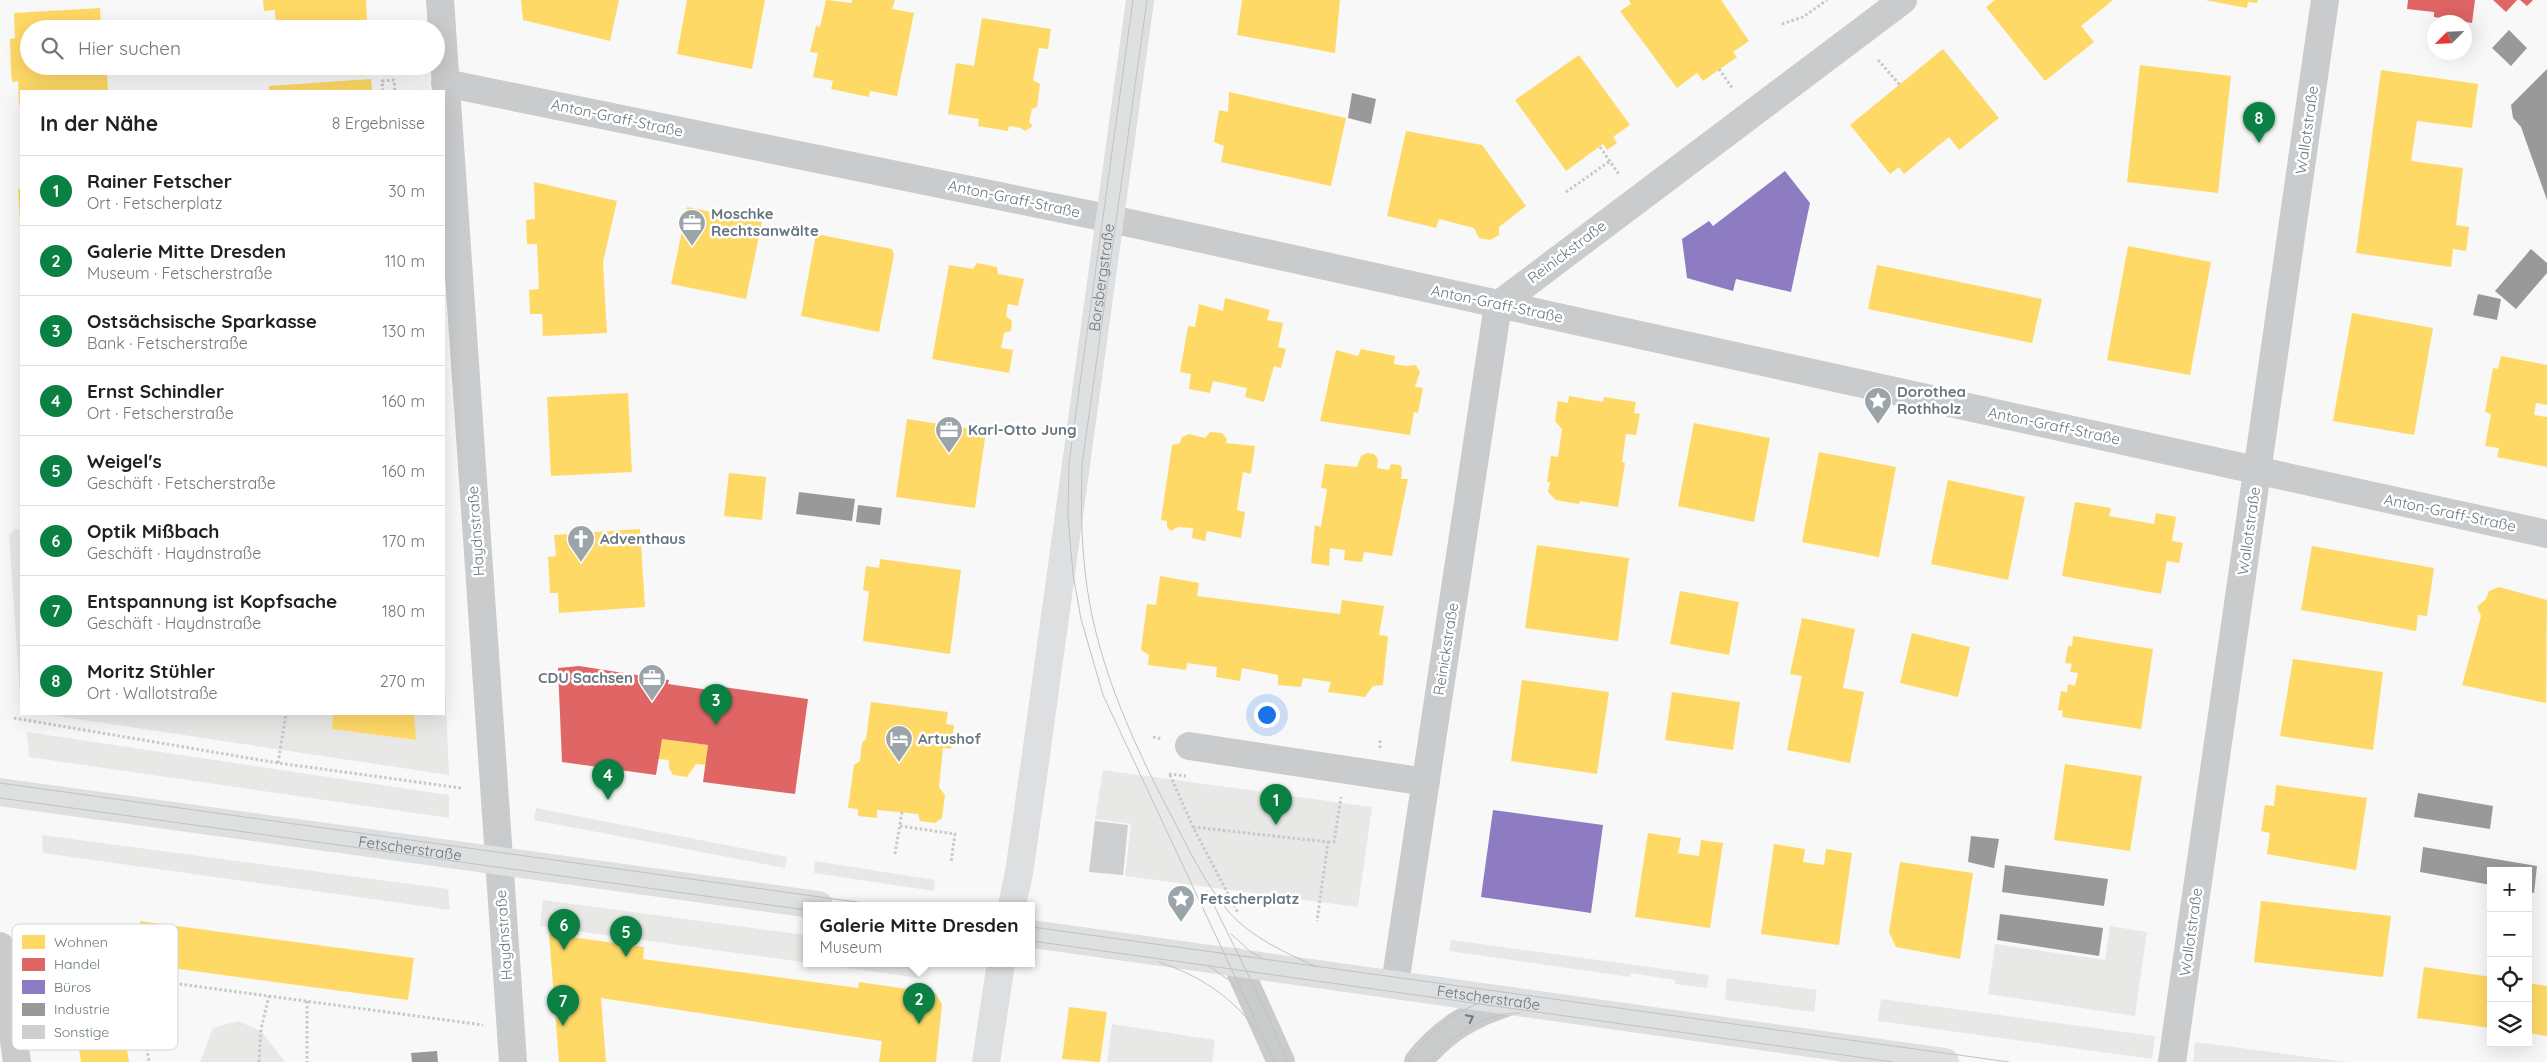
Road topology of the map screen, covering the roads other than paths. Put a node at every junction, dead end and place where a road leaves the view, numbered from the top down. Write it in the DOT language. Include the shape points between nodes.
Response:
graph roads {
  1 [pos="440,0"];
  2 [pos="1140,0"];
  3 [pos="1903,0"];
  4 [pos="2326,0"];
  5 [pos="441,20"];
  6 [pos="445,69"];
  7 [pos="446,83"];
  8 [pos="1109,218"];
  9 [pos="1498,304"];
  10 [pos="2258,471"];
  11 [pos="2547,534"];
  12 [pos="1188,746"];
  13 [pos="1426,782"];
  14 [pos="0,792"];
  15 [pos="498,861"];
  16 [pos="1013,902"];
  17 [pos="803,903"];
  18 [pos="1035,934"];
  19 [pos="1,953"];
  20 [pos="1236,962"];
  21 [pos="1000,967"];
  22 [pos="1395,984"];
  23 [pos="1512,1001"];
  24 [pos="12,1028"];
  25 [pos="513,1062"];
  26 [pos="986,1062"];
  27 [pos="1281,1062"];
  28 [pos="1418,1062"];
  29 [pos="1945,1062"];
  30 [pos="2172,1062"];
  1 -- 5 [label="street, Haydnstraße"];
  2 -- 8 [label="main road, Borsbergstraße"];
  3 -- 9 [label="street, Reinickstraße"];
  4 -- 10 [label="street, Wallotstraße"];
  6 -- 7 [label="street, Haydnstraße"];
  7 -- 8 [label="street, Anton-Graff-Straße"];
  7 -- 15 [label="street, Haydnstraße"];
  8 -- 9 [label="street, Anton-Graff-Straße"];
  8 -- 16 [label="main road, Borsbergstraße"];
  9 -- 10 [label="street, Anton-Graff-Straße"];
  9 -- 13 [label="street, Reinickstraße"];
  10 -- 11 [label="street, Anton-Graff-Straße"];
  10 -- 30 [label="street, Wallotstraße"];
  12 -- 13 [label="street"];
  13 -- 22 [label="street"];
  14 -- 15 [label="main road, Fetscherstraße"];
  15 -- 17 [label="main road, Fetscherstraße"];
  15 -- 25 [label="street, Haydnstraße"];
  18 -- 20 [label="main road, Fetscherstraße"];
  19 -- 24 [label="street"];
  20 -- 22 [label="main road, Fetscherstraße"];
  20 -- 27 [label="street"];
  21 -- 26 [label="main road"];
  22 -- 23 [label="main road, Fetscherstraße"];
  28 -- 23 [label="street, one-way" via="1446,1031"];
  23 -- 29 [label="main road, Fetscherstraße"];
}
